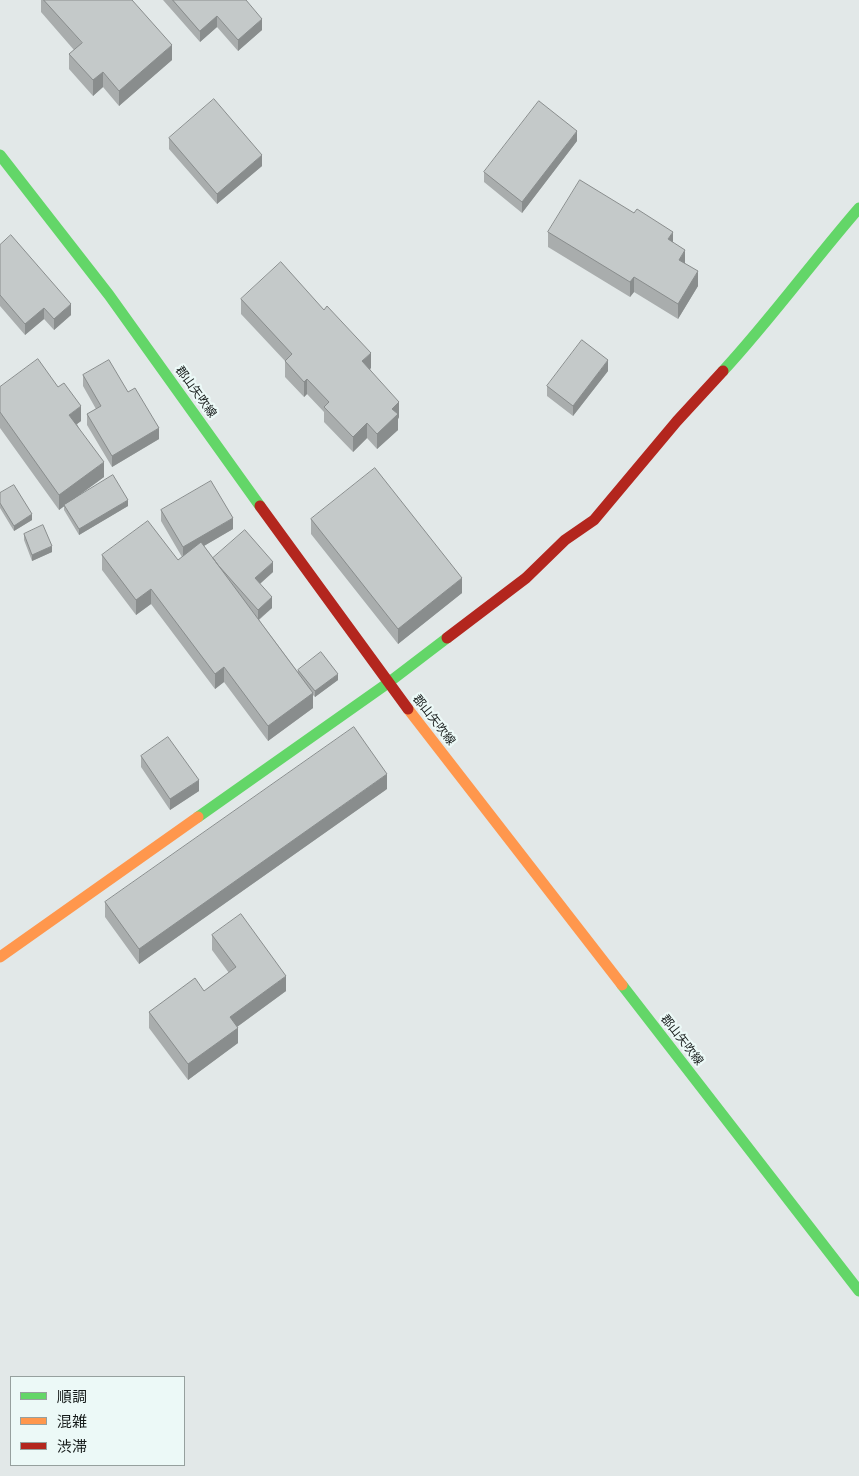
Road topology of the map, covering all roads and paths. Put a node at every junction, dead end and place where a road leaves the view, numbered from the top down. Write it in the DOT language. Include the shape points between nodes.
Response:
graph roads {
  1 [pos="0,155"];
  2 [pos="859,208"];
  3 [pos="388,683"];
  4 [pos="0,957"];
  5 [pos="859,1291"];
  1 -- 3 [label="main road, 郡山矢吹線" via="109,295"];
  2 -- 3 [label="main road" via="746,346 677,421 594,520 565,540 526,578"];
  3 -- 4 [label="main road"];
  3 -- 5 [label="main road, 郡山矢吹線"];
}
